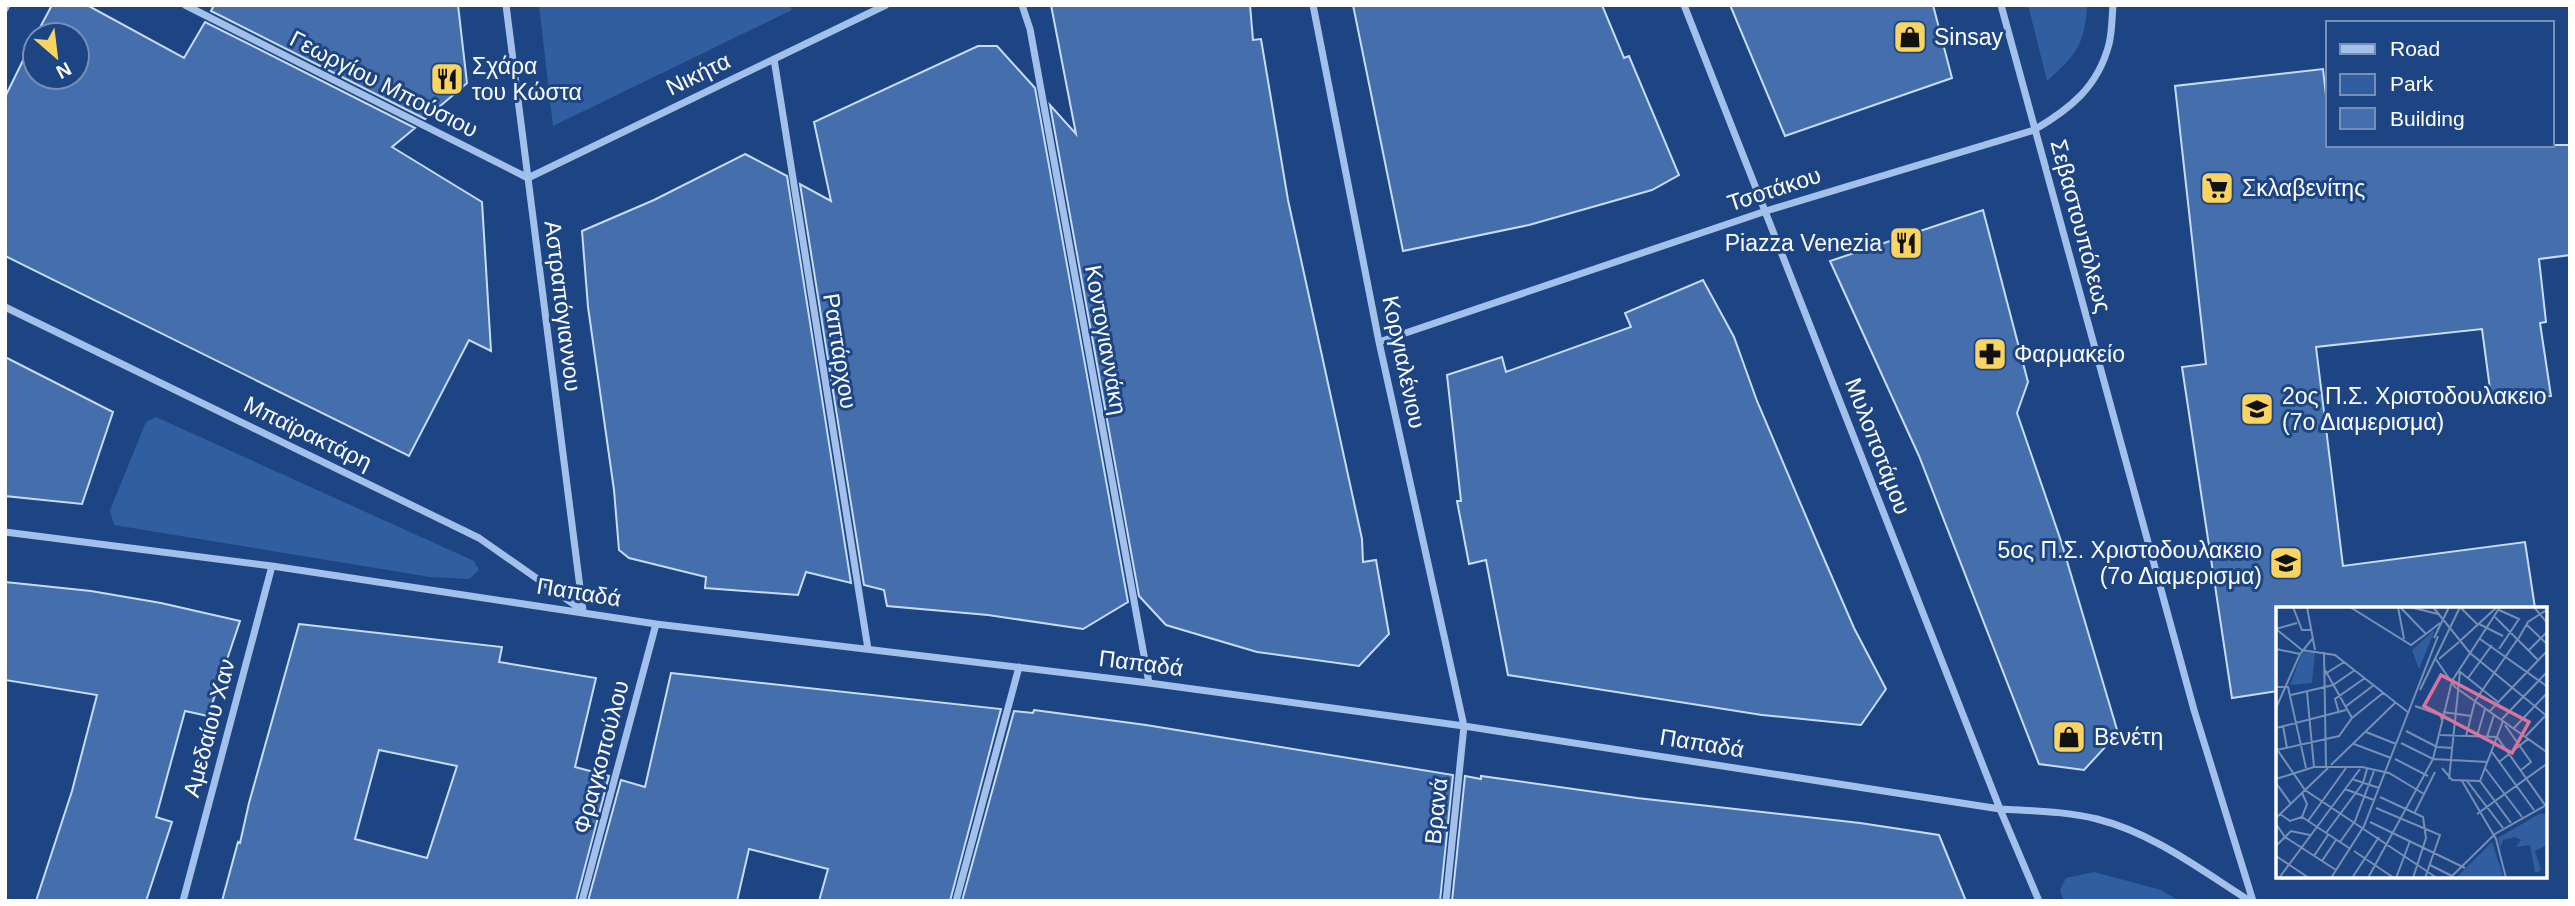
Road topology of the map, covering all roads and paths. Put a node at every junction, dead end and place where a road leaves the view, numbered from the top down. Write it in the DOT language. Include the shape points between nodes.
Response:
graph roads {
  1 [pos="185,5"];
  2 [pos="506,5"];
  3 [pos="886,5"];
  4 [pos="1021,5"];
  5 [pos="1313,5"];
  6 [pos="1684,5"];
  7 [pos="2001,5"];
  8 [pos="2113,5"];
  9 [pos="774,59"];
  10 [pos="2034,130"];
  11 [pos="528,178"];
  12 [pos="1766,211"];
  13 [pos="5,307"];
  14 [pos="1379,342"];
  15 [pos="5,532"];
  16 [pos="272,566"];
  17 [pos="583,611"];
  18 [pos="656,624"];
  19 [pos="868,649"];
  20 [pos="1018,667"];
  21 [pos="1149,683"];
  22 [pos="1464,726"];
  23 [pos="2000,809"];
  24 [pos="183,901"];
  25 [pos="582,901"];
  26 [pos="956,901"];
  27 [pos="1446,901"];
  28 [pos="2039,901"];
  29 [pos="2251,901"];
  1 -- 11 [label="street, Γεωργίου Μπούσιου"];
  2 -- 11 [label="street, Αστραπόγιαννου"];
  3 -- 9 [label="street, Νικήτα"];
  4 -- 21 [label="street, Κοντογιαννάκη" via="1030,29"];
  5 -- 14 [label="street, Κοργιαλένιου"];
  6 -- 12 [label="street, Μυλοποτάμου"];
  7 -- 10 [label="street, Σεβαστουπόλεως"];
  8 -- 10 [label="street, Τσοτάκου" via="2109,44 2094,80 2067,111"];
  9 -- 11 [label="street, Νικήτα"];
  9 -- 19 [label="street, Ραπτάρχου"];
  10 -- 12 [label="street, Τσοτάκου"];
  10 -- 29 [label="street, Σεβαστουπόλεως"];
  11 -- 17 [label="street, Αστραπόγιαννου"];
  12 -- 14 [label="street, Τσοτάκου"];
  12 -- 23 [label="street, Μυλοποτάμου"];
  13 -- 17 [label="street, Μπαϊρακτάρη" via="479,538"];
  14 -- 22 [label="street, Κοργιαλένιου"];
  15 -- 16 [label="street, Παπαδά"];
  16 -- 17 [label="street, Παπαδά"];
  16 -- 24 [label="street, Αμεδαίου Χαν"];
  17 -- 18 [label="street, Παπαδά"];
  18 -- 19 [label="street, Παπαδά"];
  18 -- 25 [label="street, Φραγκοπούλου"];
  19 -- 20 [label="street, Παπαδά"];
  20 -- 21 [label="street, Παπαδά"];
  20 -- 26 [label="street"];
  21 -- 22 [label="street, Παπαδά"];
  22 -- 23 [label="street, Παπαδά"];
  22 -- 27 [label="street, Βρανά"];
  23 -- 28 [label="street, Μυλοποτάμου"];
  23 -- 29 [label="street, Παπαδά" via="2098,819 2170,849"];
}
